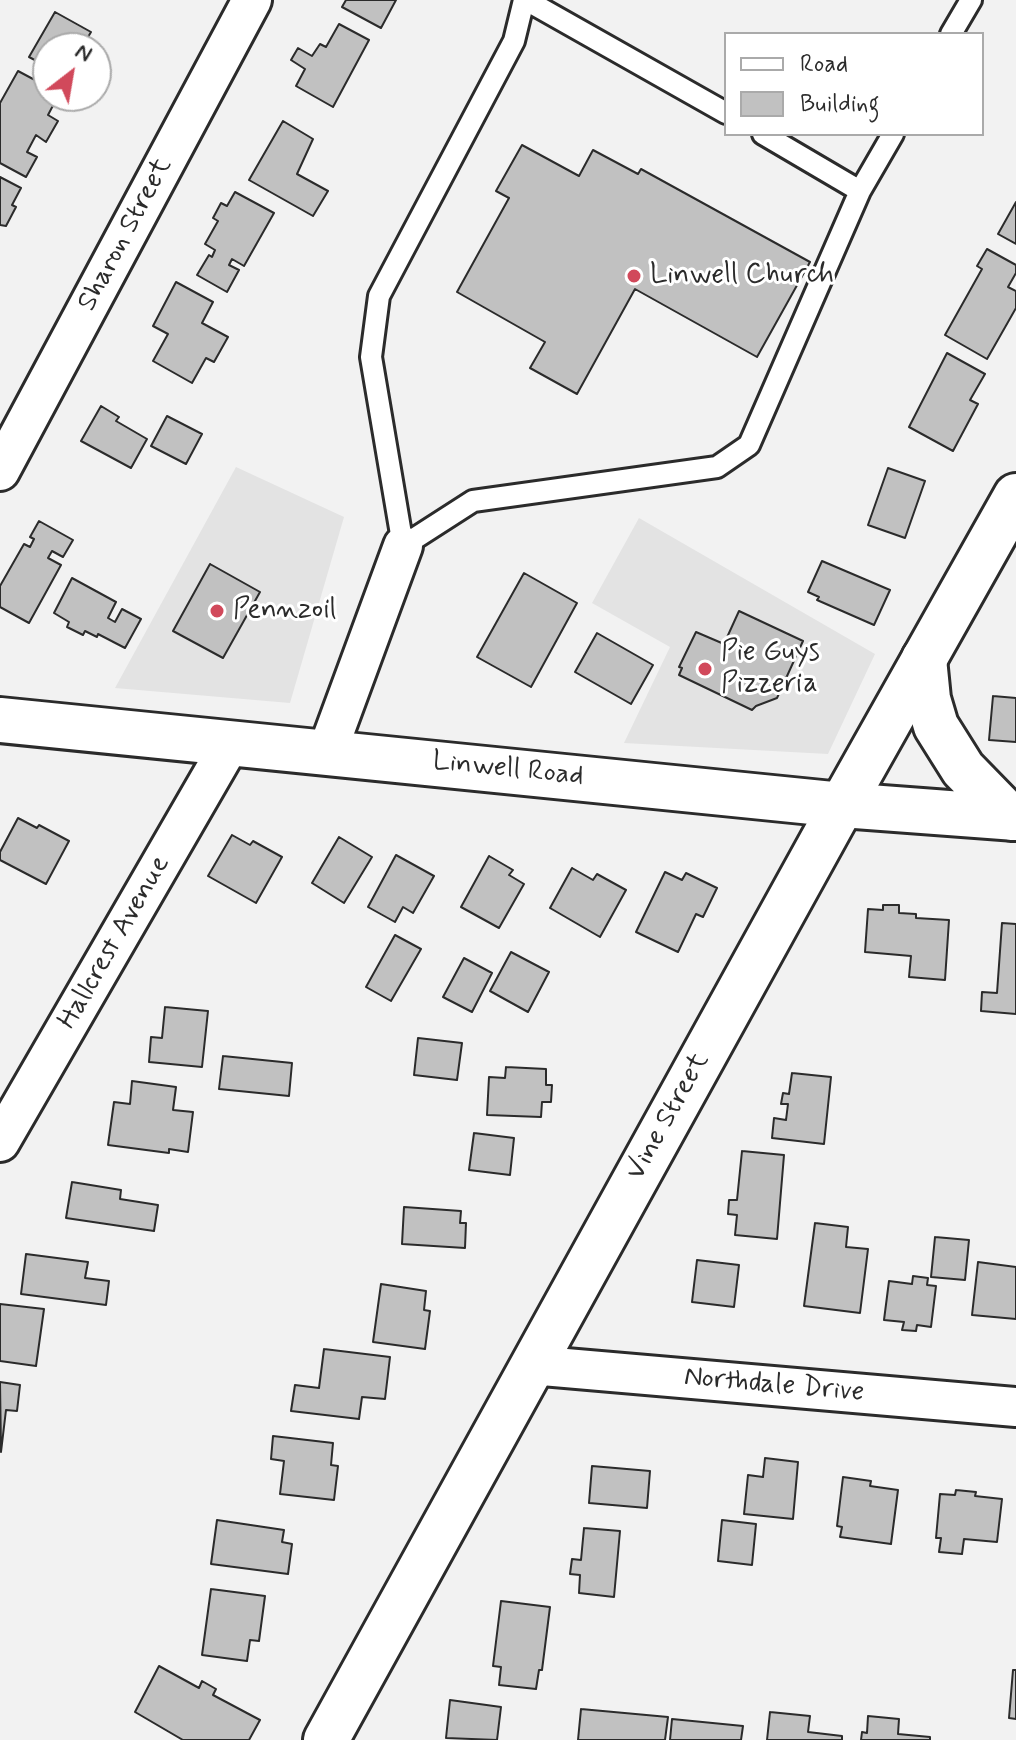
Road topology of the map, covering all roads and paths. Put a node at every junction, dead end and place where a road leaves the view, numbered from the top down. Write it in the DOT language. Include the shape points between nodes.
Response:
graph roads {
  1 [pos="252,0"];
  2 [pos="525,0"];
  3 [pos="971,0"];
  4 [pos="952,32"];
  5 [pos="724,112"];
  6 [pos="766,136"];
  7 [pos="892,136"];
  8 [pos="860,191"];
  9 [pos="0,471"];
  10 [pos="1016,496"];
  11 [pos="403,546"];
  12 [pos="924,659"];
  13 [pos="0,720"];
  14 [pos="230,744"];
  15 [pos="327,752"];
  16 [pos="842,805"];
  17 [pos="1014,818"];
  18 [pos="0,1142"];
  19 [pos="531,1365"];
  20 [pos="1016,1407"];
  21 [pos="326,1740"];
  1 -- 9 [label="street, Sharon Street"];
  2 -- 5 [label="lane"];
  2 -- 11 [label="lane" via="514,41 379,296 371,357"];
  3 -- 4 [label="lane"];
  6 -- 8 [label="lane"];
  7 -- 8 [label="lane"];
  8 -- 11 [label="lane" via="749,445 717,467 473,501"];
  10 -- 12 [label="street, Vine Street"];
  11 -- 15 [label="street"];
  12 -- 16 [label="street, Vine Street"];
  12 -- 17 [label="street" via="936,726 963,769"];
  13 -- 14 [label="street, Linwell Road"];
  14 -- 15 [label="street, Linwell Road"];
  14 -- 18 [label="street, Hallcrest Avenue"];
  15 -- 16 [label="street, Linwell Road"];
  16 -- 17 [label="street, Linwell Road"];
  16 -- 19 [label="street, Vine Street"];
  19 -- 20 [label="street, Northdale Drive"];
  19 -- 21 [label="street, Vine Street"];
}
